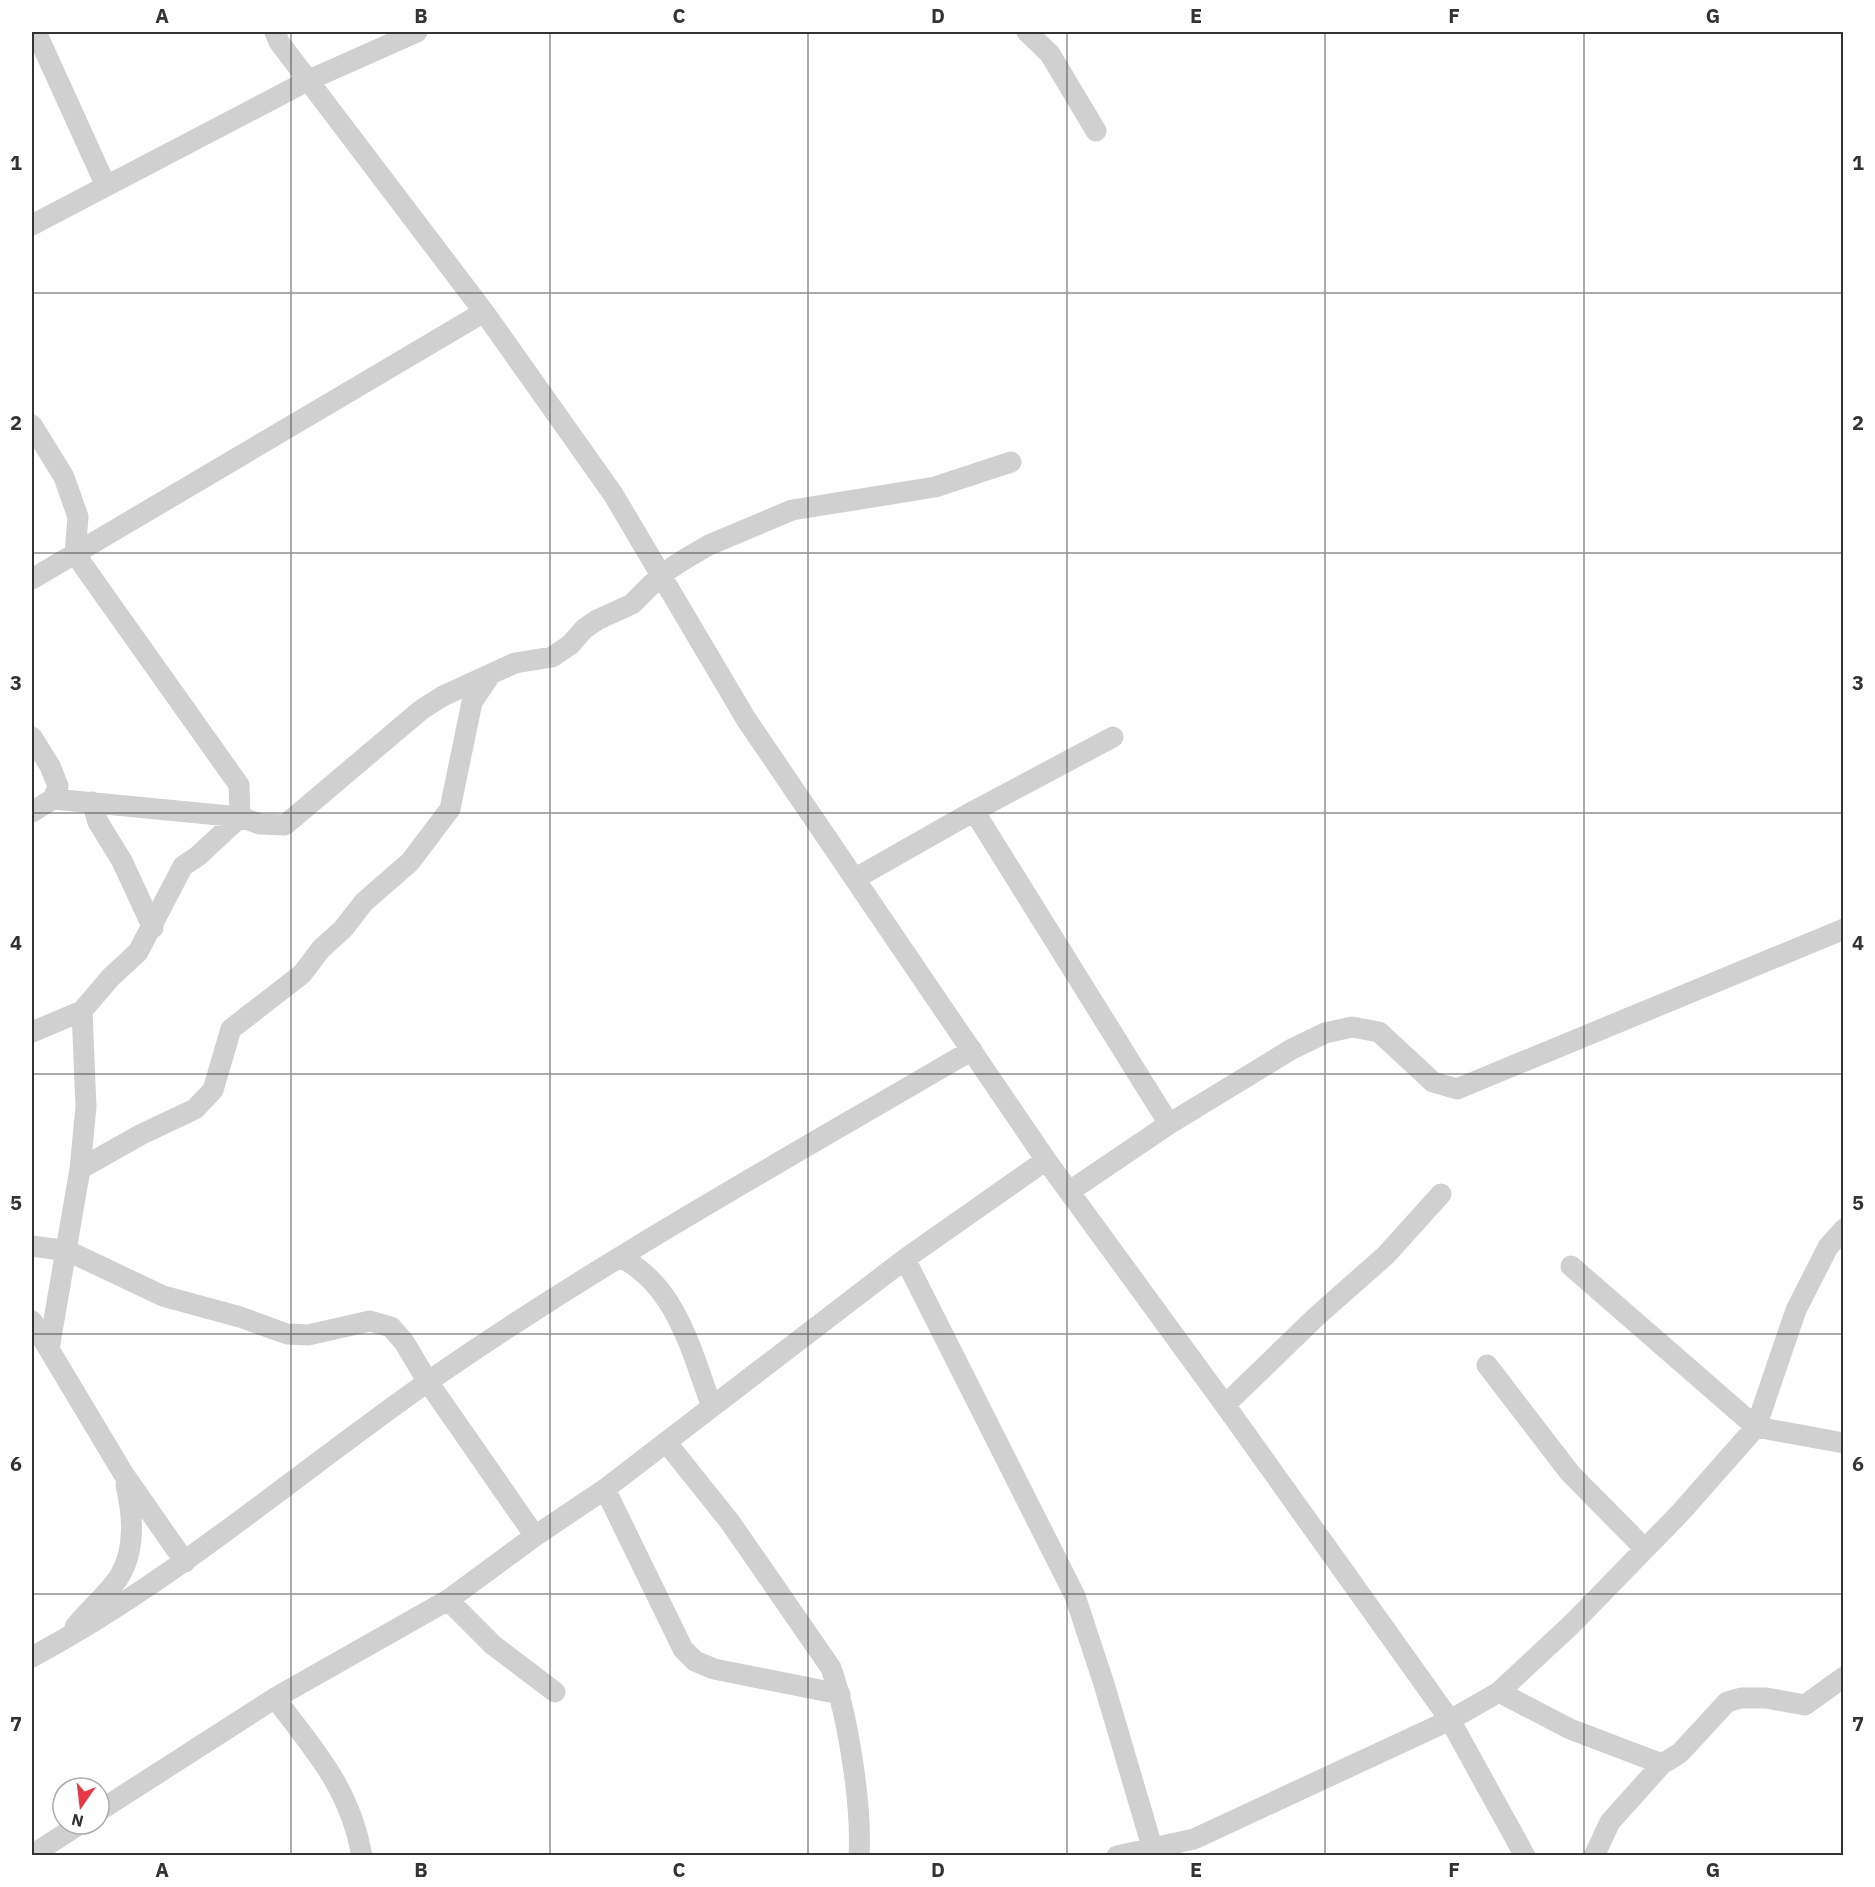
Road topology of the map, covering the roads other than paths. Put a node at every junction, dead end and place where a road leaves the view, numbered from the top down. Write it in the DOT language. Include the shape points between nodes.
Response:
graph roads {
  1 [pos="36,32"];
  2 [pos="275,32"];
  3 [pos="417,32"];
  4 [pos="1027,32"];
  5 [pos="309,80"];
  6 [pos="1095,131"];
  7 [pos="106,186"];
  8 [pos="32,225"];
  9 [pos="484,312"];
  10 [pos="32,425"];
  11 [pos="1011,462"];
  12 [pos="75,554"];
  13 [pos="662,574"];
  14 [pos="32,579"];
  15 [pos="492,673"];
  16 [pos="32,737"];
  17 [pos="1113,737"];
  18 [pos="53,799"];
  19 [pos="92,802"];
  20 [pos="974,811"];
  21 [pos="32,812"];
  22 [pos="240,817"];
  23 [pos="856,878"];
  24 [pos="153,928"];
  25 [pos="1844,929"];
  26 [pos="82,1011"];
  27 [pos="32,1032"];
  28 [pos="972,1050"];
  29 [pos="1169,1124"];
  30 [pos="1046,1160"];
  31 [pos="80,1170"];
  32 [pos="1070,1191"];
  33 [pos="1441,1194"];
  34 [pos="1844,1229"];
  35 [pos="32,1246"];
  36 [pos="68,1251"];
  37 [pos="620,1257"];
  38 [pos="905,1258"];
  39 [pos="1571,1266"];
  40 [pos="32,1323"];
  41 [pos="49,1349"];
  42 [pos="1487,1365"];
  43 [pos="428,1382"];
  44 [pos="1226,1405"];
  45 [pos="712,1407"];
  46 [pos="1756,1427"];
  47 [pos="666,1442"];
  48 [pos="1844,1443"];
  49 [pos="123,1473"];
  50 [pos="604,1489"];
  51 [pos="535,1536"];
  52 [pos="1644,1548"];
  53 [pos="185,1563"];
  54 [pos="448,1600"];
  55 [pos="66,1639"];
  56 [pos="32,1657"];
  57 [pos="1844,1677"];
  58 [pos="555,1692"];
  59 [pos="1499,1692"];
  60 [pos="840,1694"];
  61 [pos="275,1698"];
  62 [pos="1450,1720"];
  63 [pos="1662,1764"];
  64 [pos="111,1803"];
  65 [pos="61,1836"];
  66 [pos="1153,1850"];
  67 [pos="32,1855"];
  68 [pos="362,1856"];
  69 [pos="860,1856"];
  70 [pos="1117,1856"];
  71 [pos="1525,1856"];
  72 [pos="1594,1856"];
  1 -- 7 [label="street"];
  2 -- 5 [label="street"];
  3 -- 5 [label="street"];
  4 -- 6 [label="street" via="1050,54"];
  5 -- 7 [label="street"];
  5 -- 9 [label="street"];
  7 -- 8 [label="street"];
  9 -- 12 [label="street"];
  9 -- 13 [label="street" via="613,494"];
  10 -- 12 [label="street" via="64,477 78,517"];
  11 -- 13 [label="street" via="935,487 792,510 709,545"];
  12 -- 14 [label="street"];
  12 -- 22 [label="street" via="239,785"];
  13 -- 15 [label="street" via="633,604 597,620 552,657 515,663"];
  13 -- 23 [label="street" via="746,719"];
  15 -- 22 [label="street" via="421,710 285,825 260,824"];
  15 -- 31 [label="street" via="472,702 450,809 410,862 364,902 302,974 231,1029 213,1090 195,1109"];
  16 -- 18 [label="street" via="58,786"];
  17 -- 20 [label="street"];
  18 -- 19 [label="street"];
  18 -- 21 [label="street"];
  19 -- 22 [label="street"];
  19 -- 24 [label="street" via="102,830 122,861"];
  20 -- 23 [label="street"];
  20 -- 29 [label="street"];
  22 -- 24 [label="street" via="183,866"];
  23 -- 28 [label="street"];
  24 -- 26 [label="street" via="138,952 111,976"];
  25 -- 29 [label="street" via="1457,1089 1433,1083 1379,1032 1352,1028 1325,1033 1292,1050"];
  26 -- 27 [label="street"];
  26 -- 31 [label="street" via="86,1107"];
  28 -- 30 [label="street"];
  28 -- 37 [label="street"];
  29 -- 32 [label="street"];
  30 -- 32 [label="street"];
  30 -- 38 [label="street"];
  31 -- 36 [label="street"];
  32 -- 44 [label="street"];
  33 -- 44 [label="street" via="1386,1255"];
  34 -- 46 [label="street" via="1828,1247 1796,1310"];
  35 -- 36 [label="street"];
  36 -- 41 [label="street"];
  36 -- 43 [label="street" via="163,1296 287,1334 308,1335 370,1321 391,1327"];
  37 -- 43 [label="street"];
  37 -- 45 [label="street" via="644,1270 663,1292 681,1322"];
  38 -- 45 [label="street"];
  38 -- 66 [label="street" via="1075,1596"];
  39 -- 46 [label="street"];
  40 -- 41 [label="street"];
  41 -- 49 [label="street"];
  42 -- 52 [label="street" via="1570,1473"];
  43 -- 51 [label="street"];
  43 -- 53 [label="street"];
  44 -- 62 [label="street"];
  45 -- 47 [label="street"];
  46 -- 48 [label="street"];
  46 -- 52 [label="street"];
  47 -- 50 [label="street"];
  47 -- 60 [label="street" via="785,1598 831,1668"];
  49 -- 53 [label="street"];
  49 -- 55 [label="street" via="132,1512 130,1551 119,1577"];
  50 -- 51 [label="street"];
  50 -- 60 [label="street" via="683,1649 695,1662"];
  51 -- 54 [label="street"];
  52 -- 59 [label="street" via="1572,1624"];
  53 -- 55 [label="street"];
  54 -- 58 [label="street" via="494,1645"];
  54 -- 61 [label="street"];
  55 -- 56 [label="street"];
  57 -- 63 [label="street" via="1805,1705 1766,1698 1727,1702 1680,1753"];
  59 -- 62 [label="street"];
  59 -- 63 [label="street" via="1570,1728"];
  60 -- 69 [label="street" via="861,1827"];
  61 -- 64 [label="street"];
  61 -- 68 [label="street" via="335,1777 349,1806"];
  62 -- 66 [label="street" via="1194,1839"];
  62 -- 71 [label="street"];
  63 -- 72 [label="street" via="1610,1822"];
  65 -- 67 [label="street"];
  66 -- 70 [label="street"];
}
